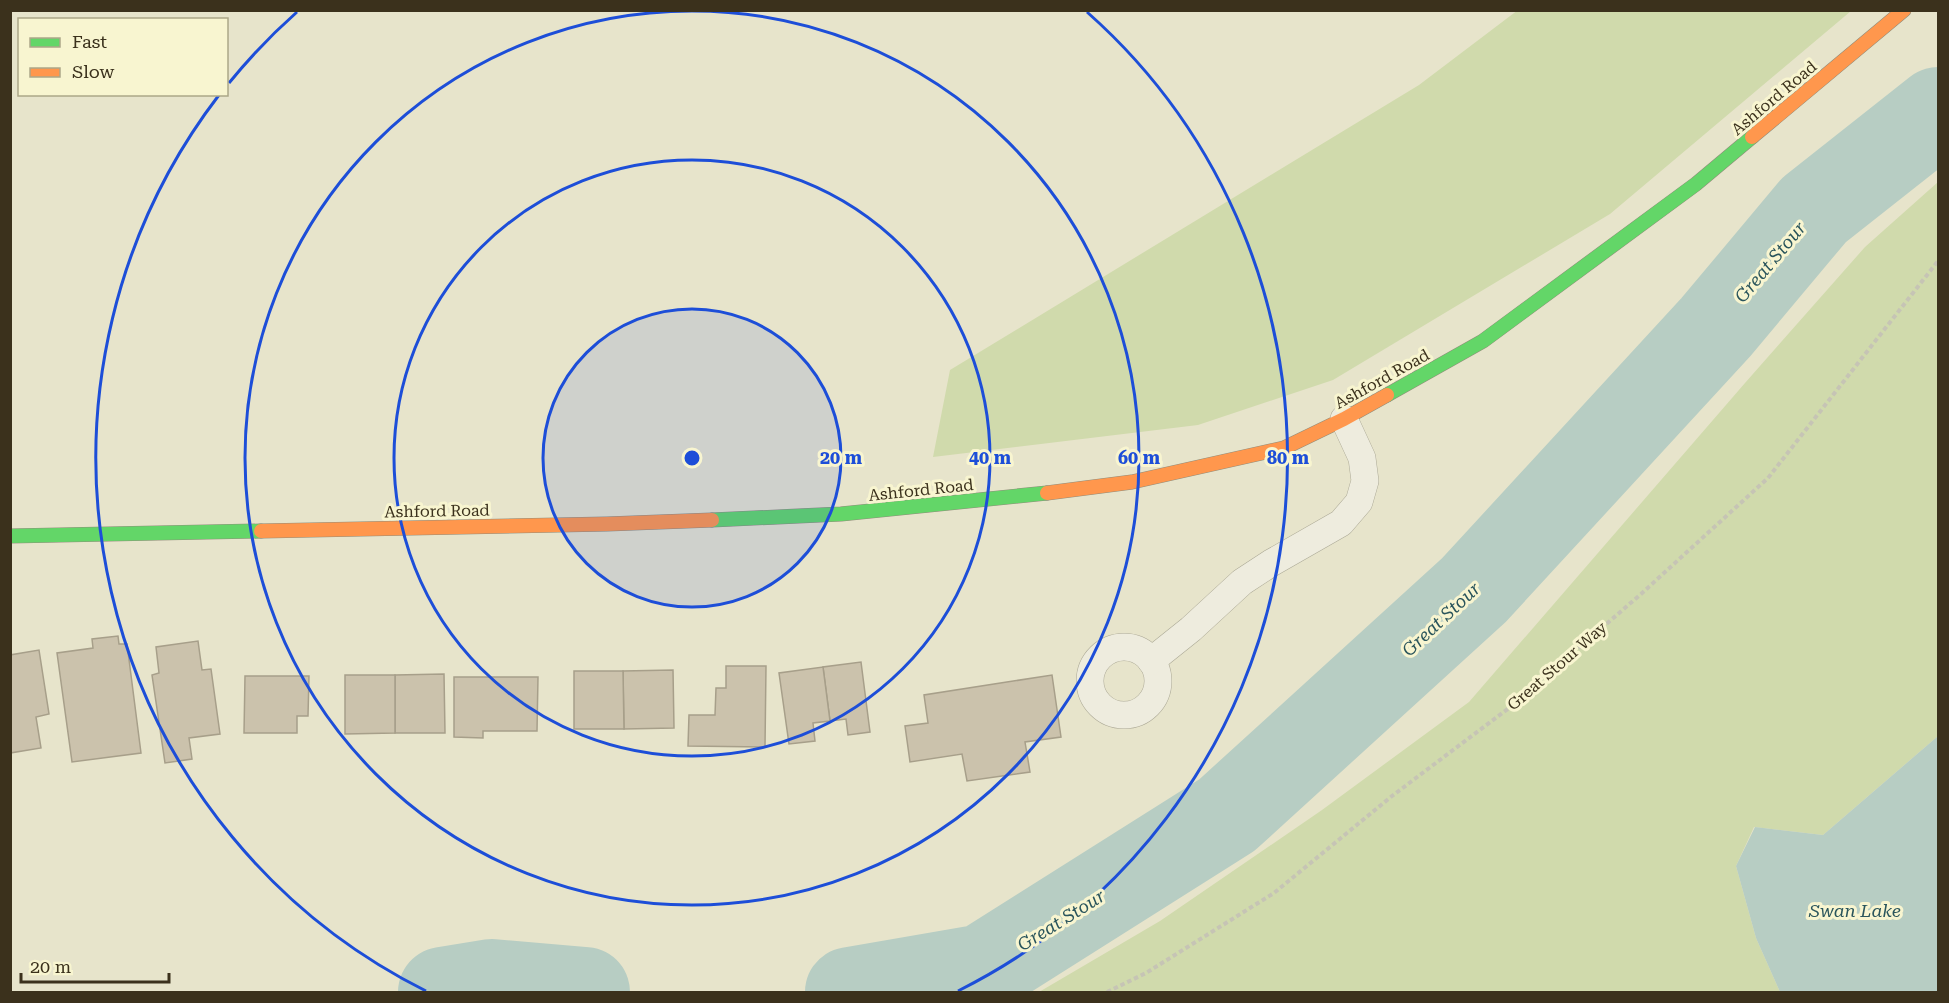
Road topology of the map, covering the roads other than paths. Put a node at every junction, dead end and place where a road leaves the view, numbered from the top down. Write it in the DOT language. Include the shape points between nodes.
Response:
graph roads {
  1 [pos="1904,10"];
  2 [pos="1344,419"];
  3 [pos="10,536"];
  4 [pos="1151,661"];
  1 -- 2 [label="highway, Ashford Road" via="1696,184 1585,266 1483,340"];
  2 -- 3 [label="highway, Ashford Road" via="1284,448 1132,482 841,514 596,525"];
  2 -- 4 [label="lane" via="1362,458 1365,481 1359,502 1341,523 1242,582"];
}
